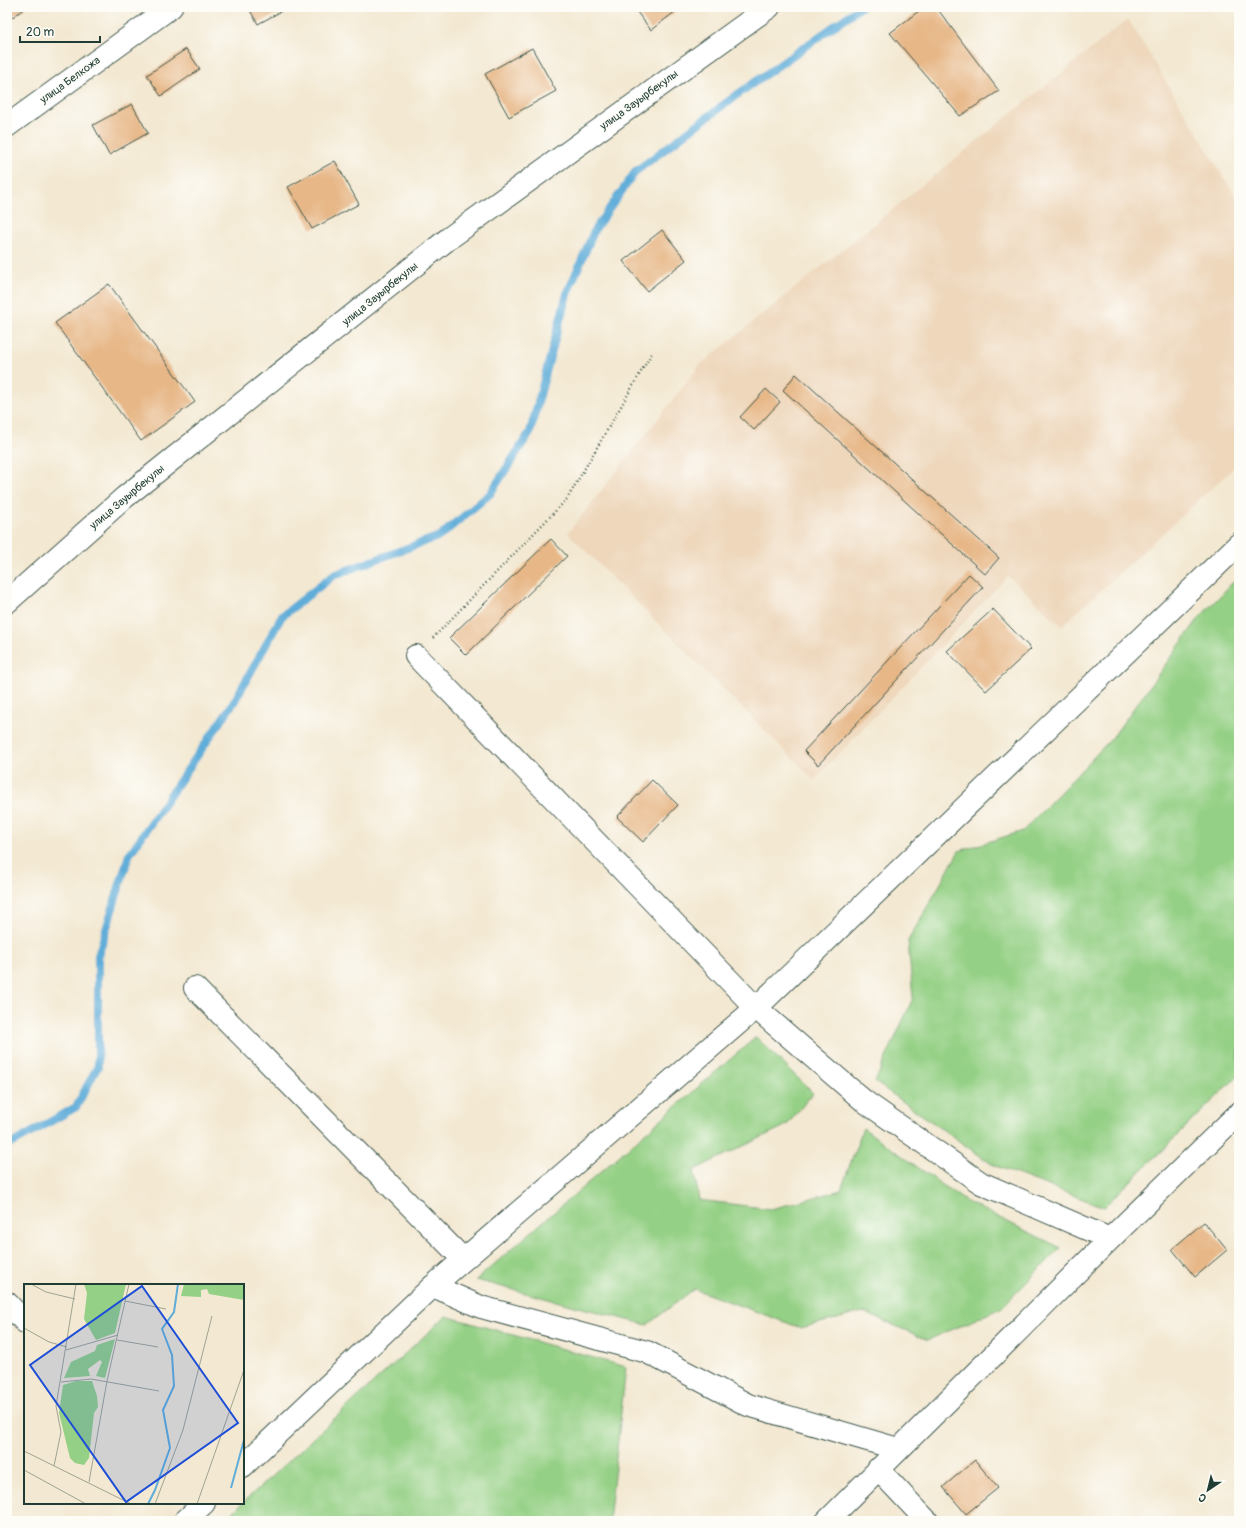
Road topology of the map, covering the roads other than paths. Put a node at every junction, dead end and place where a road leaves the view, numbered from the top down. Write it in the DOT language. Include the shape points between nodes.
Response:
graph roads {
  1 [pos="171,7"];
  2 [pos="769,7"];
  3 [pos="7,126"];
  4 [pos="1239,544"];
  5 [pos="7,602"];
  6 [pos="416,656"];
  7 [pos="195,988"];
  8 [pos="756,1008"];
  9 [pos="1239,1113"];
  10 [pos="1110,1239"];
  11 [pos="463,1259"];
  12 [pos="433,1286"];
  13 [pos="7,1303"];
  14 [pos="24,1321"];
  15 [pos="898,1449"];
  16 [pos="244,1465"];
  17 [pos="878,1469"];
  18 [pos="827,1521"];
  19 [pos="927,1521"];
  1 -- 3 [label="street, улица Белкожа"];
  2 -- 5 [label="street, улица Зауырбекулы" via="448,239 125,497"];
  4 -- 8 [label="street"];
  6 -- 8 [label="street"];
  7 -- 11 [label="street"];
  8 -- 10 [label="street" via="864,1102 980,1183"];
  8 -- 11 [label="street"];
  9 -- 10 [label="street"];
  10 -- 15 [label="street"];
  11 -- 12 [label="street"];
  12 -- 15 [label="street" via="481,1307 647,1352 748,1405"];
  12 -- 16 [label="street"];
  13 -- 14 [label="street"];
  15 -- 17 [label="street"];
  17 -- 18 [label="street"];
  17 -- 19 [label="street"];
}
